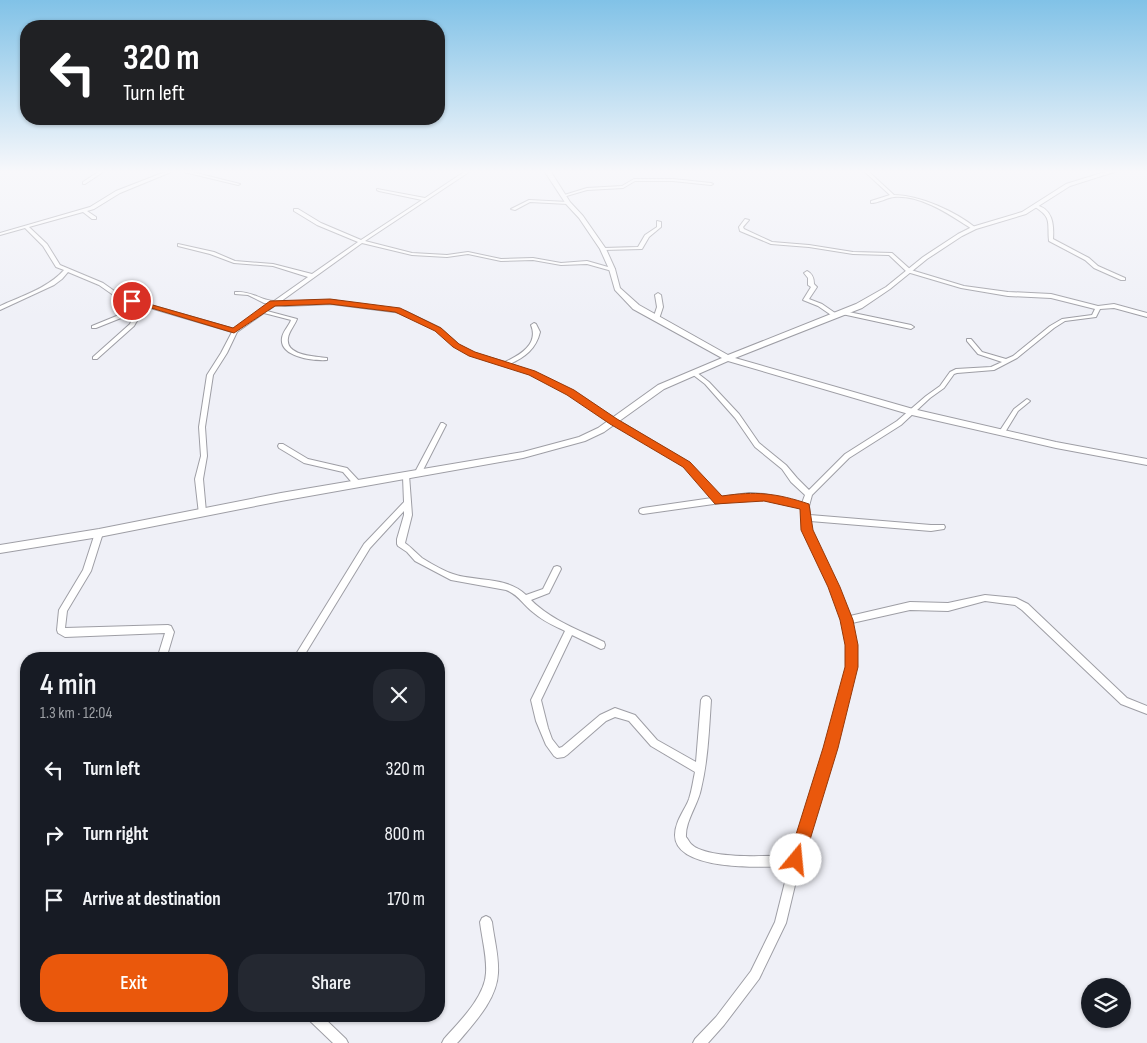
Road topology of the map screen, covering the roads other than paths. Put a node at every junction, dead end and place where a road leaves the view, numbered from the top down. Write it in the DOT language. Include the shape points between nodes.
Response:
graph roads {
  1 [pos="746,220"];
  2 [pos="49,221"];
  3 [pos="315,221"];
  4 [pos="394,221"];
  5 [pos="584,221"];
  6 [pos="960,221"];
  7 [pos="1000,221"];
  8 [pos="1050,221"];
  9 [pos="659,222"];
  10 [pos="26,227"];
  11 [pos="974,228"];
  12 [pos="0,234"];
  13 [pos="362,242"];
  14 [pos="180,245"];
  15 [pos="603,249"];
  16 [pos="67,270"];
  17 [pos="612,270"];
  18 [pos="909,271"];
  19 [pos="807,272"];
  20 [pos="312,276"];
  21 [pos="1123,279"];
  22 [pos="237,293"];
  23 [pos="658,295"];
  24 [pos="273,303"];
  25 [pos="145,306"];
  26 [pos="0,308"];
  27 [pos="1098,308"];
  28 [pos="261,311"];
  29 [pos="133,312"];
  30 [pos="840,314"];
  31 [pos="1147,316"];
  32 [pos="656,318"];
  33 [pos="534,325"];
  34 [pos="94,327"];
  35 [pos="911,327"];
  36 [pos="234,331"];
  37 [pos="970,340"];
  38 [pos="95,358"];
  39 [pos="325,359"];
  40 [pos="729,359"];
  41 [pos="1006,361"];
  42 [pos="504,365"];
  43 [pos="694,373"];
  44 [pos="1027,401"];
  45 [pos="912,412"];
  46 [pos="614,422"];
  47 [pos="443,425"];
  48 [pos="1002,432"];
  49 [pos="281,446"];
  50 [pos="1147,462"];
  51 [pos="418,474"];
  52 [pos="407,477"];
  53 [pos="358,484"];
  54 [pos="809,494"];
  55 [pos="719,501"];
  56 [pos="407,503"];
  57 [pos="805,506"];
  58 [pos="643,511"];
  59 [pos="202,512"];
  60 [pos="806,518"];
  61 [pos="941,527"];
  62 [pos="99,533"];
  63 [pos="0,549"];
  64 [pos="557,569"];
  65 [pos="526,598"];
  66 [pos="846,620"];
  67 [pos="570,631"];
  68 [pos="601,646"];
  69 [pos="163,652"];
  70 [pos="301,652"];
  71 [pos="706,700"];
  72 [pos="1147,710"];
  73 [pos="699,769"];
  74 [pos="796,860"];
  75 [pos="486,922"];
  76 [pos="319,1022"];
  77 [pos="342,1043"];
  78 [pos="448,1043"];
  79 [pos="699,1043"];
  1 -- 18 [label="street" via="742,230 767,242 890,254"];
  2 -- 10 [label="street"];
  3 -- 13 [label="street"];
  4 -- 13 [label="street"];
  5 -- 15 [label="street"];
  6 -- 11 [label="street"];
  7 -- 11 [label="street"];
  8 -- 21 [label="street" via="1051,240 1087,259 1096,268"];
  9 -- 15 [label="street" via="660,227 647,236 640,248"];
  10 -- 12 [label="street"];
  10 -- 16 [label="street" via="45,244 58,266"];
  11 -- 18 [label="street"];
  13 -- 17 [label="street" via="412,254 446,256 468,253 501,260 533,258 561,264 587,262"];
  13 -- 20 [label="street"];
  14 -- 20 [label="street" via="212,252 234,262 273,266"];
  15 -- 17 [label="street"];
  16 -- 25 [label="street" via="101,284 121,298"];
  16 -- 26 [label="street" via="52,284"];
  17 -- 32 [label="street" via="617,289 625,298"];
  18 -- 27 [label="street" via="963,287 1052,296"];
  18 -- 30 [label="street" via="888,288"];
  19 -- 30 [label="street" via="814,287 806,300"];
  20 -- 24 [label="street"];
  22 -- 24 [label="street"];
  23 -- 32 [label="street" via="660,310"];
  24 -- 28 [label="street"];
  24 -- 42 [label="street" via="330,302 397,310 438,330 463,349"];
  25 -- 29 [label="street"];
  25 -- 36 [label="street"];
  27 -- 31 [label="street" via="1114,306"];
  27 -- 41 [label="street" via="1094,316 1064,320"];
  28 -- 36 [label="street"];
  28 -- 39 [label="street" via="294,319 285,336 289,349 302,356"];
  29 -- 34 [label="street"];
  29 -- 38 [label="street" via="135,319 132,325"];
  30 -- 35 [label="street"];
  30 -- 40 [label="street"];
  32 -- 40 [label="street"];
  33 -- 42 [label="street" via="538,332 530,349"];
  36 -- 59 [label="street" via="210,375 202,427 204,456 199,478"];
  37 -- 41 [label="street" via="983,354"];
  40 -- 43 [label="street"];
  40 -- 45 [label="street"];
  41 -- 45 [label="street" via="987,370 952,373 942,387"];
  42 -- 46 [label="street" via="532,373 570,392"];
  43 -- 46 [label="street" via="662,387"];
  43 -- 54 [label="street" via="737,416 757,445 784,467"];
  44 -- 48 [label="street" via="1016,410"];
  45 -- 48 [label="street"];
  45 -- 54 [label="street" via="847,456"];
  46 -- 51 [label="street" via="559,447"];
  46 -- 55 [label="street" via="686,464"];
  47 -- 51 [label="street"];
  48 -- 50 [label="street"];
  49 -- 53 [label="street" via="306,461 345,470"];
  51 -- 52 [label="street"];
  52 -- 53 [label="street"];
  52 -- 56 [label="street"];
  53 -- 59 [label="street"];
  54 -- 57 [label="street"];
  55 -- 57 [label="street" via="750,496"];
  55 -- 58 [label="street"];
  56 -- 65 [label="street" via="408,515 401,544 418,559 451,577 506,587"];
  56 -- 70 [label="street" via="367,546"];
  57 -- 60 [label="street"];
  59 -- 62 [label="street"];
  60 -- 61 [label="street"];
  60 -- 66 [label="street" via="807,530"];
  62 -- 63 [label="street"];
  62 -- 69 [label="street" via="87,570 62,610 61,630 65,633 168,629 170,632"];
  64 -- 65 [label="street" via="546,591"];
  65 -- 67 [label="street" via="536,610"];
  66 -- 72 [label="street" via="921,605 948,607 985,598 1016,602 1124,701"];
  66 -- 74 [label="street" via="852,645 852,667"];
  67 -- 68 [label="street"];
  67 -- 73 [label="street" via="536,700 537,711 556,753 564,752 603,718 615,712 632,718 654,742"];
  71 -- 73 [label="street" via="704,747"];
  73 -- 74 [label="street" via="694,799 680,833 685,846 694,853 709,857"];
  74 -- 79 [label="street" via="780,924 755,975"];
  75 -- 78 [label="street" via="492,973 490,984 477,1007"];
  76 -- 77 [label="street"];
}
